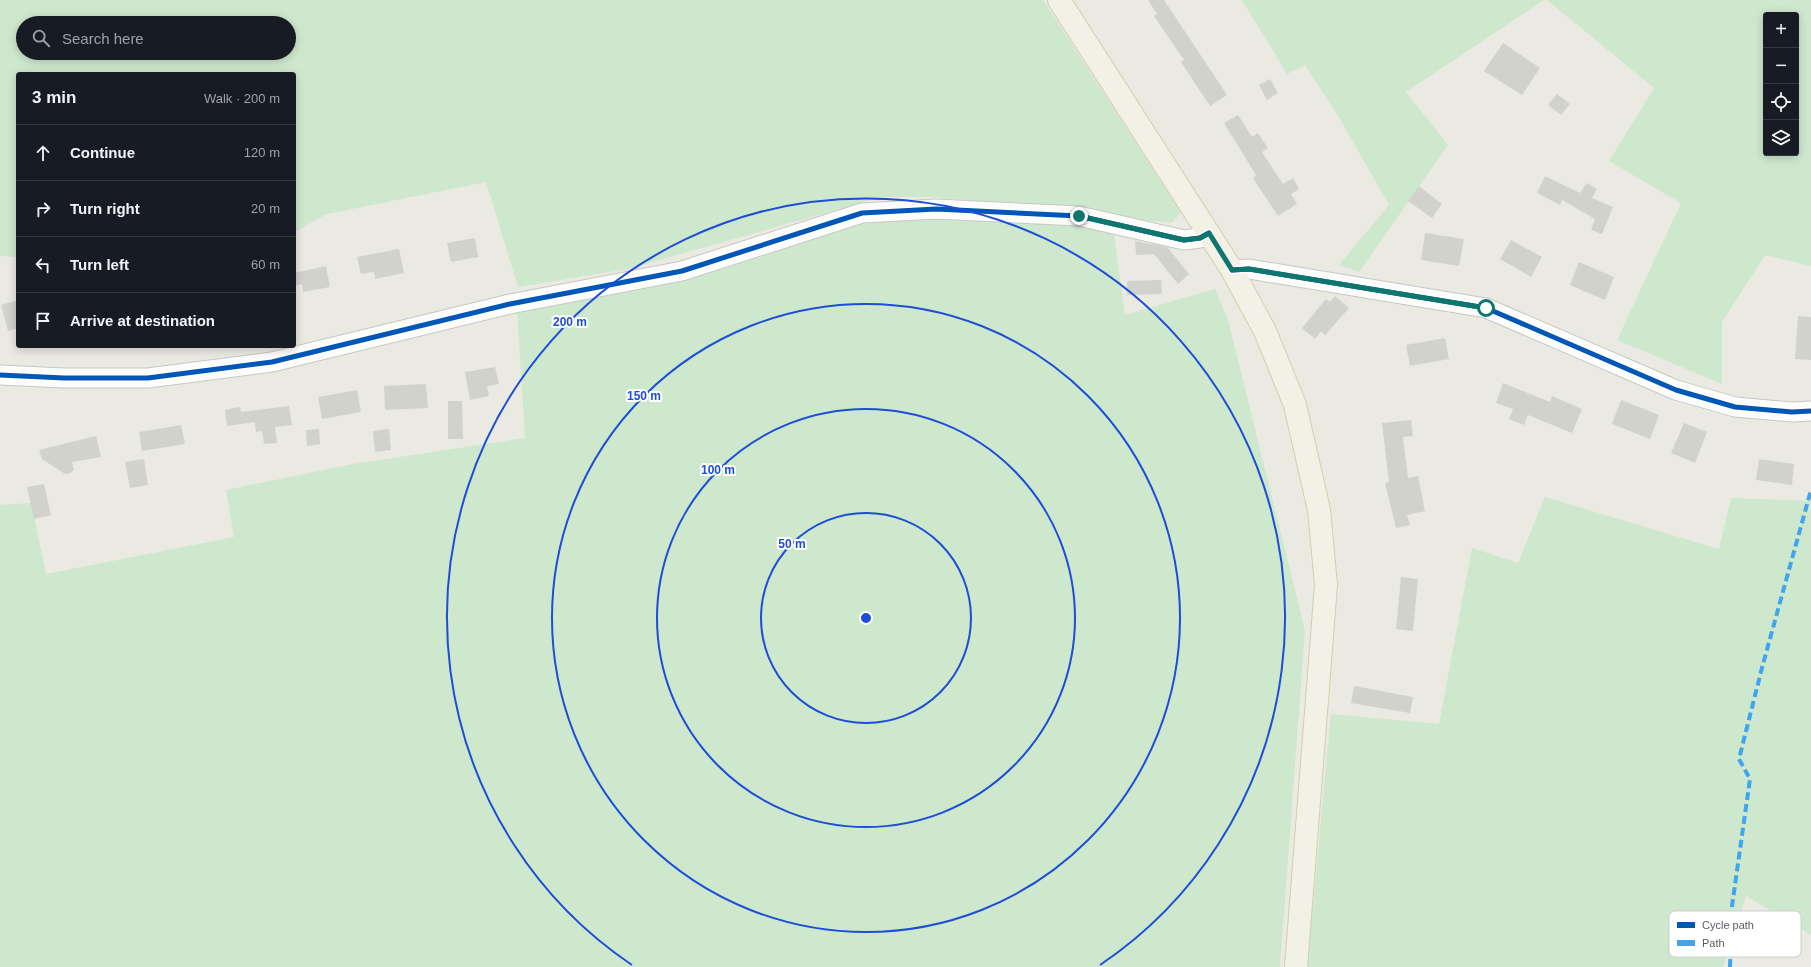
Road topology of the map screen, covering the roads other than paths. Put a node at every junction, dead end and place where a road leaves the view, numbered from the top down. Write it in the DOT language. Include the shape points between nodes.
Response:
graph roads {
  1 [pos="1059,0"];
  2 [pos="1209,233"];
  3 [pos="1232,270"];
  4 [pos="0,375"];
  5 [pos="1811,410"];
  6 [pos="1296,967"];
  1 -- 2 [label="main road"];
  2 -- 3 [label="main road"];
  2 -- 4 [label="street" via="1200,238 1184,240 1079,216 936,209 862,213 682,271 510,304 272,362 148,378"];
  3 -- 5 [label="street" via="1249,269 1486,308 1676,390 1735,407 1792,412"];
  3 -- 6 [label="main road" via="1265,331 1295,405 1319,510 1326,585"];
}
